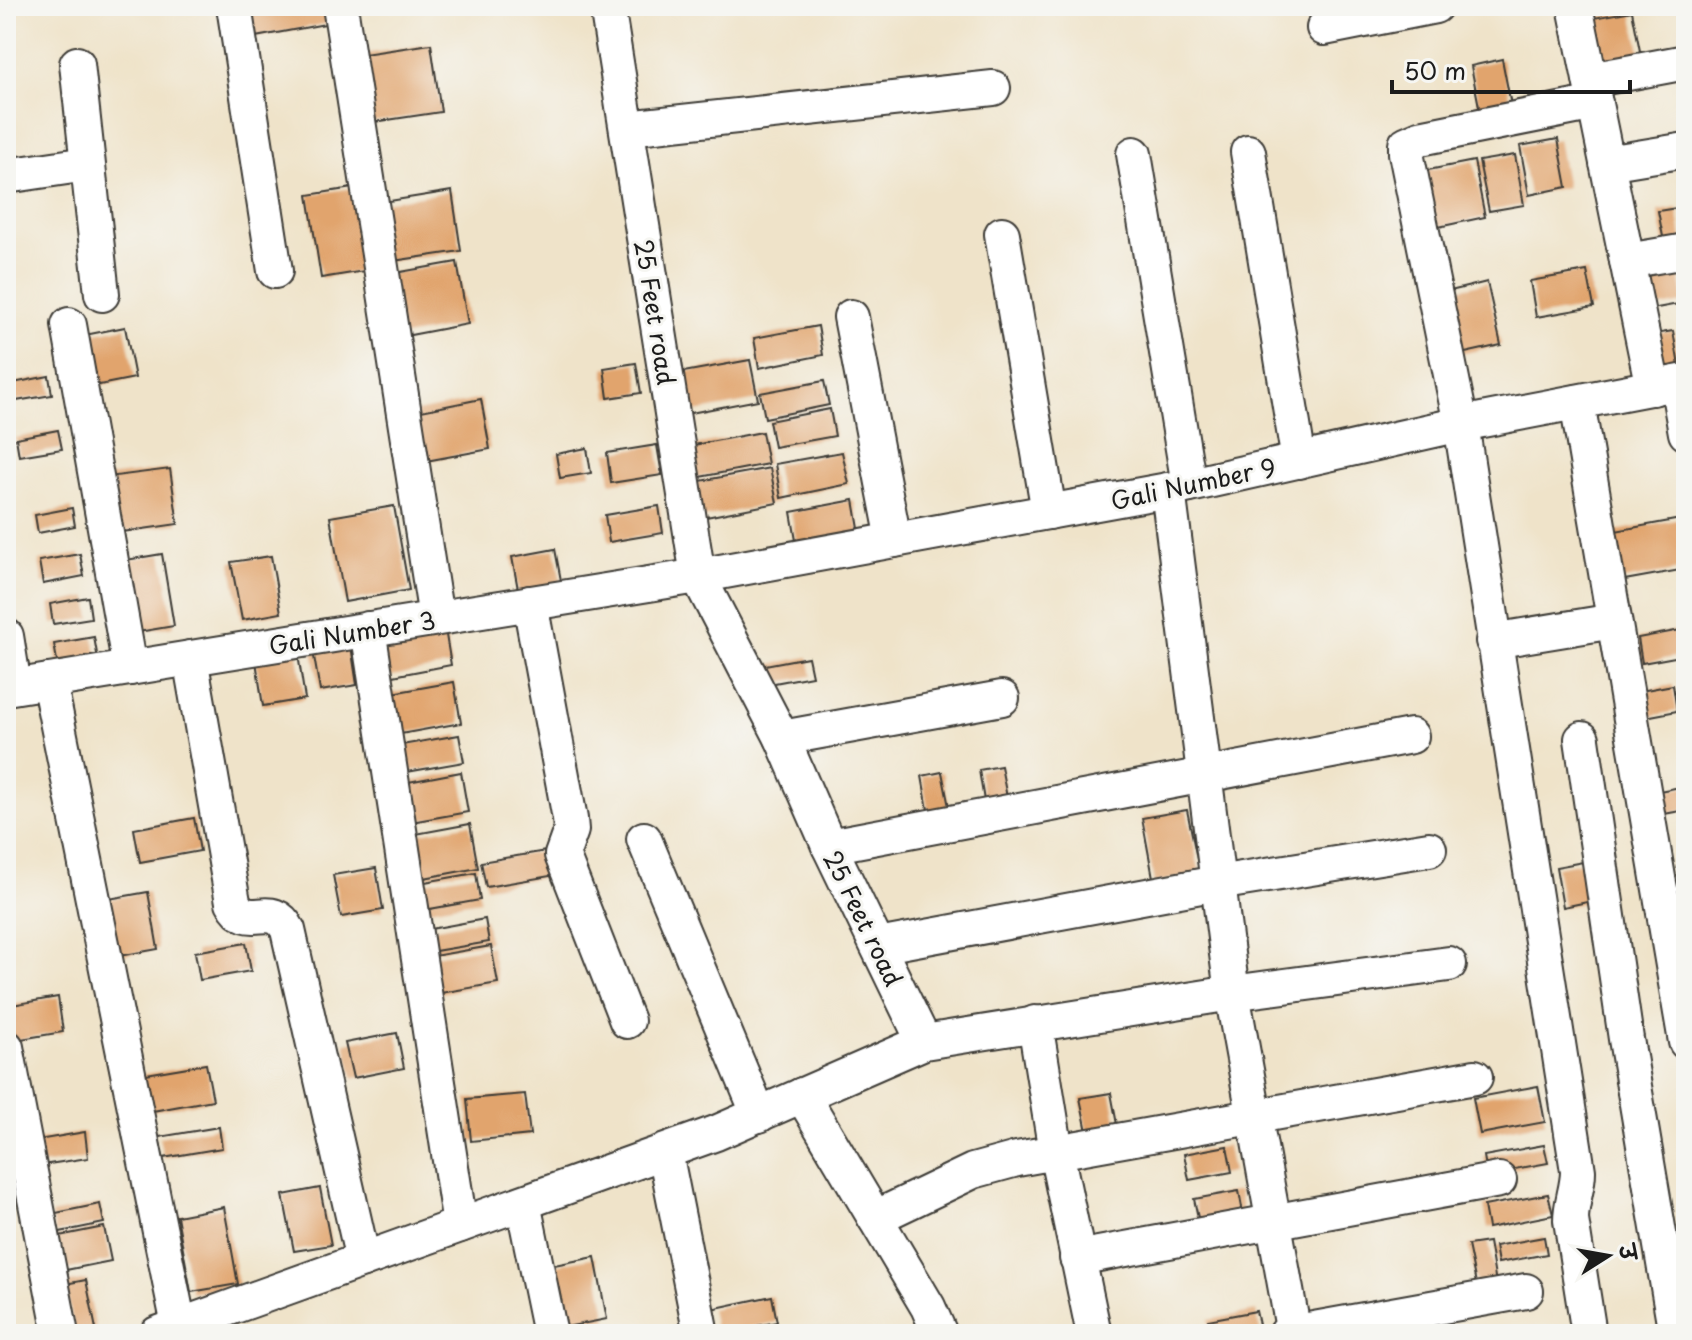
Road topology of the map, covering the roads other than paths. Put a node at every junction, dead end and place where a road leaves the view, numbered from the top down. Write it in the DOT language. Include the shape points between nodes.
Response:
graph roads {
  1 [pos="234,6"];
  2 [pos="340,6"];
  3 [pos="607,6"];
  4 [pos="1435,6"];
  5 [pos="1575,6"];
  6 [pos="1324,28"];
  7 [pos="1686,62"];
  8 [pos="77,64"];
  9 [pos="993,88"];
  10 [pos="1592,92"];
  11 [pos="627,128"];
  12 [pos="1686,150"];
  13 [pos="1248,152"];
  14 [pos="1134,154"];
  15 [pos="1607,163"];
  16 [pos="87,164"];
  17 [pos="6,176"];
  18 [pos="1002,234"];
  19 [pos="1686,251"];
  20 [pos="1627,261"];
  21 [pos="275,271"];
  22 [pos="102,294"];
  23 [pos="851,317"];
  24 [pos="69,325"];
  25 [pos="1672,384"];
  26 [pos="1577,402"];
  27 [pos="1461,424"];
  28 [pos="1686,433"];
  29 [pos="1299,461"];
  30 [pos="1179,488"];
  31 [pos="1049,512"];
  32 [pos="894,540"];
  33 [pos="698,576"];
  34 [pos="530,603"];
  35 [pos="436,618"];
  36 [pos="1614,621"];
  37 [pos="368,629"];
  38 [pos="6,636"];
  39 [pos="1493,641"];
  40 [pos="190,658"];
  41 [pos="130,668"];
  42 [pos="49,681"];
  43 [pos="10,687"];
  44 [pos="1002,698"];
  45 [pos="1411,736"];
  46 [pos="782,738"];
  47 [pos="1582,739"];
  48 [pos="1204,776"];
  49 [pos="644,839"];
  50 [pos="829,846"];
  51 [pos="1429,849"];
  52 [pos="1217,883"];
  53 [pos="878,946"];
  54 [pos="1449,964"];
  55 [pos="1232,993"];
  56 [pos="627,1021"];
  57 [pos="1035,1023"];
  58 [pos="924,1042"];
  59 [pos="1686,1042"];
  60 [pos="6,1047"];
  61 [pos="1475,1077"];
  62 [pos="802,1095"];
  63 [pos="759,1115"];
  64 [pos="1254,1118"];
  65 [pos="665,1152"];
  66 [pos="1056,1152"];
  67 [pos="1499,1180"];
  68 [pos="523,1203"];
  69 [pos="875,1218"];
  70 [pos="1274,1222"];
  71 [pos="460,1225"];
  72 [pos="1077,1258"];
  73 [pos="363,1260"];
  74 [pos="1526,1291"];
  75 [pos="168,1330"];
  76 [pos="61,1334"];
  77 [pos="550,1334"];
  78 [pos="701,1334"];
  79 [pos="940,1334"];
  80 [pos="1094,1334"];
  81 [pos="1292,1334"];
  82 [pos="1589,1334"];
  83 [pos="1676,1334"];
  1 -- 21 [label="street"];
  2 -- 35 [label="street"];
  3 -- 11 [label="street, 25 Feet road"];
  4 -- 6 [label="street"];
  5 -- 10 [label="street"];
  7 -- 10 [label="street"];
  8 -- 16 [label="street"];
  9 -- 11 [label="street"];
  10 -- 15 [label="street"];
  10 -- 27 [label="street" via="1406,144"];
  11 -- 33 [label="street, 25 Feet road"];
  12 -- 15 [label="street"];
  13 -- 29 [label="street"];
  14 -- 30 [label="street"];
  15 -- 20 [label="street"];
  16 -- 17 [label="street"];
  16 -- 22 [label="street"];
  18 -- 31 [label="street"];
  19 -- 20 [label="street"];
  20 -- 25 [label="street"];
  23 -- 32 [label="street"];
  24 -- 41 [label="street"];
  25 -- 26 [label="street, Gali Number 9"];
  25 -- 28 [label="street"];
  26 -- 27 [label="street, Gali Number 9"];
  26 -- 36 [label="street"];
  27 -- 29 [label="street, Gali Number 9"];
  27 -- 39 [label="street"];
  29 -- 30 [label="street, Gali Number 9"];
  30 -- 31 [label="street, Gali Number 9"];
  30 -- 48 [label="street"];
  31 -- 32 [label="street, Gali Number 9"];
  32 -- 33 [label="street, Gali Number 9"];
  33 -- 34 [label="street, Gali Number 3"];
  33 -- 46 [label="street, 25 Feet road"];
  34 -- 35 [label="street, Gali Number 3"];
  34 -- 56 [label="street" via="570,819 562,855"];
  35 -- 37 [label="street, Gali Number 3"];
  36 -- 39 [label="street"];
  36 -- 59 [label="street"];
  37 -- 40 [label="street, Gali Number 3"];
  37 -- 71 [label="street"];
  38 -- 43 [label="street"];
  39 -- 82 [label="street" via="1578,1171 1571,1220"];
  40 -- 41 [label="street, Gali Number 3"];
  40 -- 73 [label="street" via="233,902 247,916 276,914 288,930"];
  41 -- 42 [label="street, Gali Number 3"];
  42 -- 43 [label="street, Gali Number 3"];
  42 -- 75 [label="street"];
  44 -- 46 [label="street"];
  45 -- 48 [label="street"];
  46 -- 50 [label="street, 25 Feet road"];
  47 -- 83 [label="street"];
  48 -- 50 [label="street"];
  48 -- 52 [label="street"];
  49 -- 63 [label="street"];
  50 -- 53 [label="street, 25 Feet road"];
  51 -- 52 [label="street"];
  52 -- 53 [label="street"];
  52 -- 55 [label="street"];
  53 -- 58 [label="street, 25 Feet road"];
  54 -- 55 [label="street"];
  55 -- 57 [label="street"];
  55 -- 64 [label="street"];
  57 -- 58 [label="street"];
  57 -- 66 [label="street"];
  58 -- 62 [label="street"];
  60 -- 76 [label="street"];
  61 -- 64 [label="street"];
  62 -- 63 [label="street"];
  62 -- 69 [label="street"];
  63 -- 65 [label="street"];
  64 -- 66 [label="street"];
  64 -- 70 [label="street"];
  65 -- 68 [label="street"];
  65 -- 78 [label="street"];
  66 -- 69 [label="street" via="973,1171"];
  66 -- 72 [label="street"];
  67 -- 70 [label="street"];
  68 -- 71 [label="street"];
  68 -- 77 [label="street"];
  69 -- 79 [label="street"];
  70 -- 72 [label="street"];
  70 -- 81 [label="street"];
  71 -- 73 [label="street"];
  72 -- 80 [label="street"];
  73 -- 75 [label="street"];
  74 -- 81 [label="street"];
}
